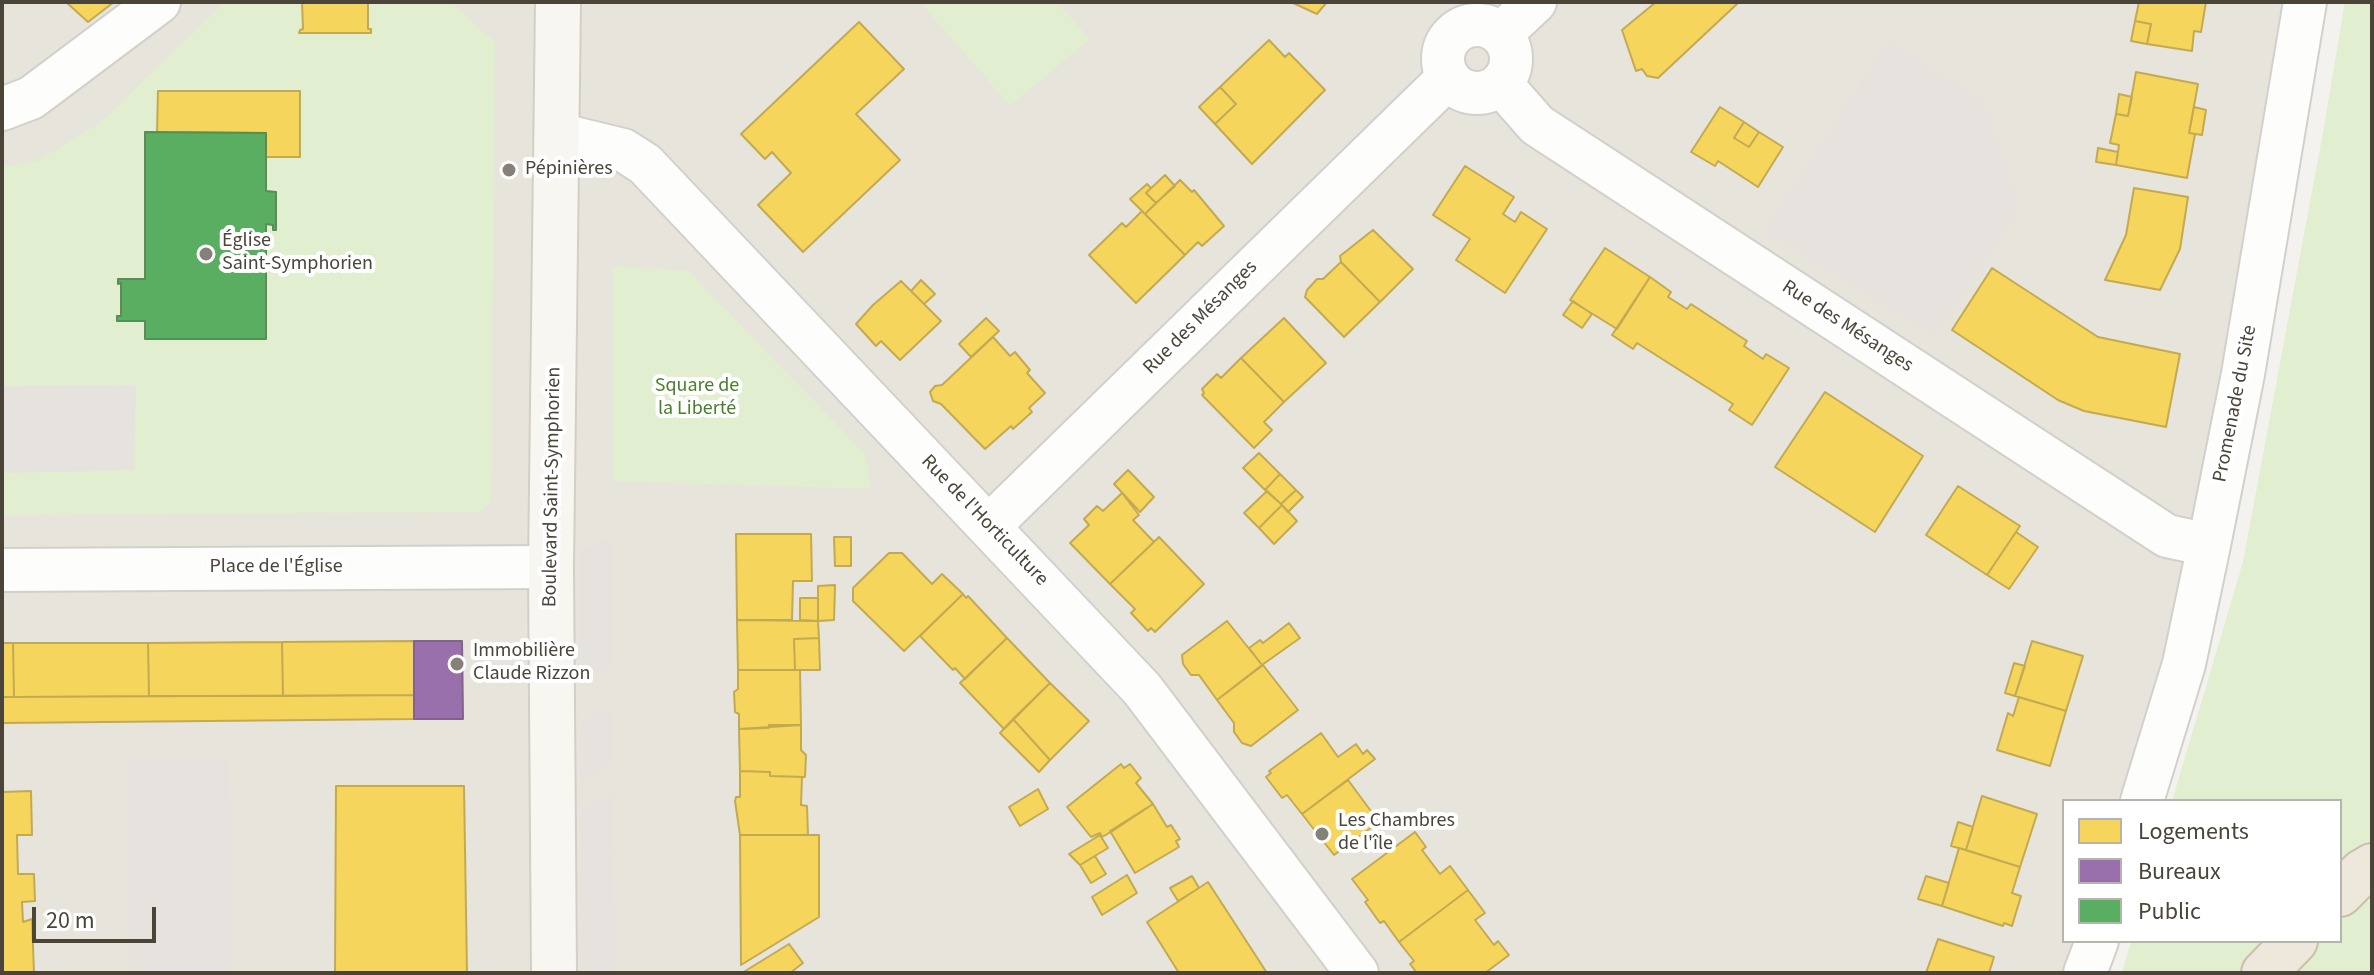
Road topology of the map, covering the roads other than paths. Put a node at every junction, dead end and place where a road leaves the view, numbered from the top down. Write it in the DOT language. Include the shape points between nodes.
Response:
graph roads {
  1 [pos="159,2"];
  2 [pos="558,2"];
  3 [pos="1535,2"];
  4 [pos="2305,2"];
  5 [pos="1446,17"];
  6 [pos="1501,34"];
  7 [pos="1448,78"];
  8 [pos="1501,84"];
  9 [pos="2,109"];
  10 [pos="557,134"];
  11 [pos="989,526"];
  12 [pos="2209,545"];
  13 [pos="551,567"];
  14 [pos="2,570"];
  15 [pos="2143,799"];
  16 [pos="2372,866"];
  17 [pos="2342,892"];
  18 [pos="2096,943"];
  19 [pos="2293,943"];
  20 [pos="554,973"];
  21 [pos="1357,973"];
  22 [pos="2085,973"];
  23 [pos="2264,973"];
  1 -- 9 [label="street" via="31,98"];
  2 -- 10 [label="main road, Boulevard Saint-Symphorien"];
  3 -- 6 [label="street"];
  4 -- 12 [label="street, Promenade du Site"];
  5 -- 6 [label="street"];
  5 -- 7 [label="street" via="1443,59"];
  6 -- 8 [label="street" via="1512,53"];
  7 -- 8 [label="street" via="1473,93"];
  7 -- 11 [label="street, Rue des Mésanges"];
  8 -- 12 [label="street, Rue des Mésanges" via="1537,125 2167,536"];
  10 -- 11 [label="street, Rue de l'Horticulture" via="623,150 645,164"];
  10 -- 13 [label="main road, Boulevard Saint-Symphorien"];
  11 -- 21 [label="street, Rue de l'Horticulture" via="1142,689"];
  12 -- 15 [label="street, Promenade du Site" via="2184,664"];
  13 -- 14 [label="street, Place de l'Église"];
  13 -- 20 [label="main road, Boulevard Saint-Symphorien"];
  16 -- 17 [label="highway"];
  18 -- 22 [label="street"];
  19 -- 23 [label="highway"];
}
